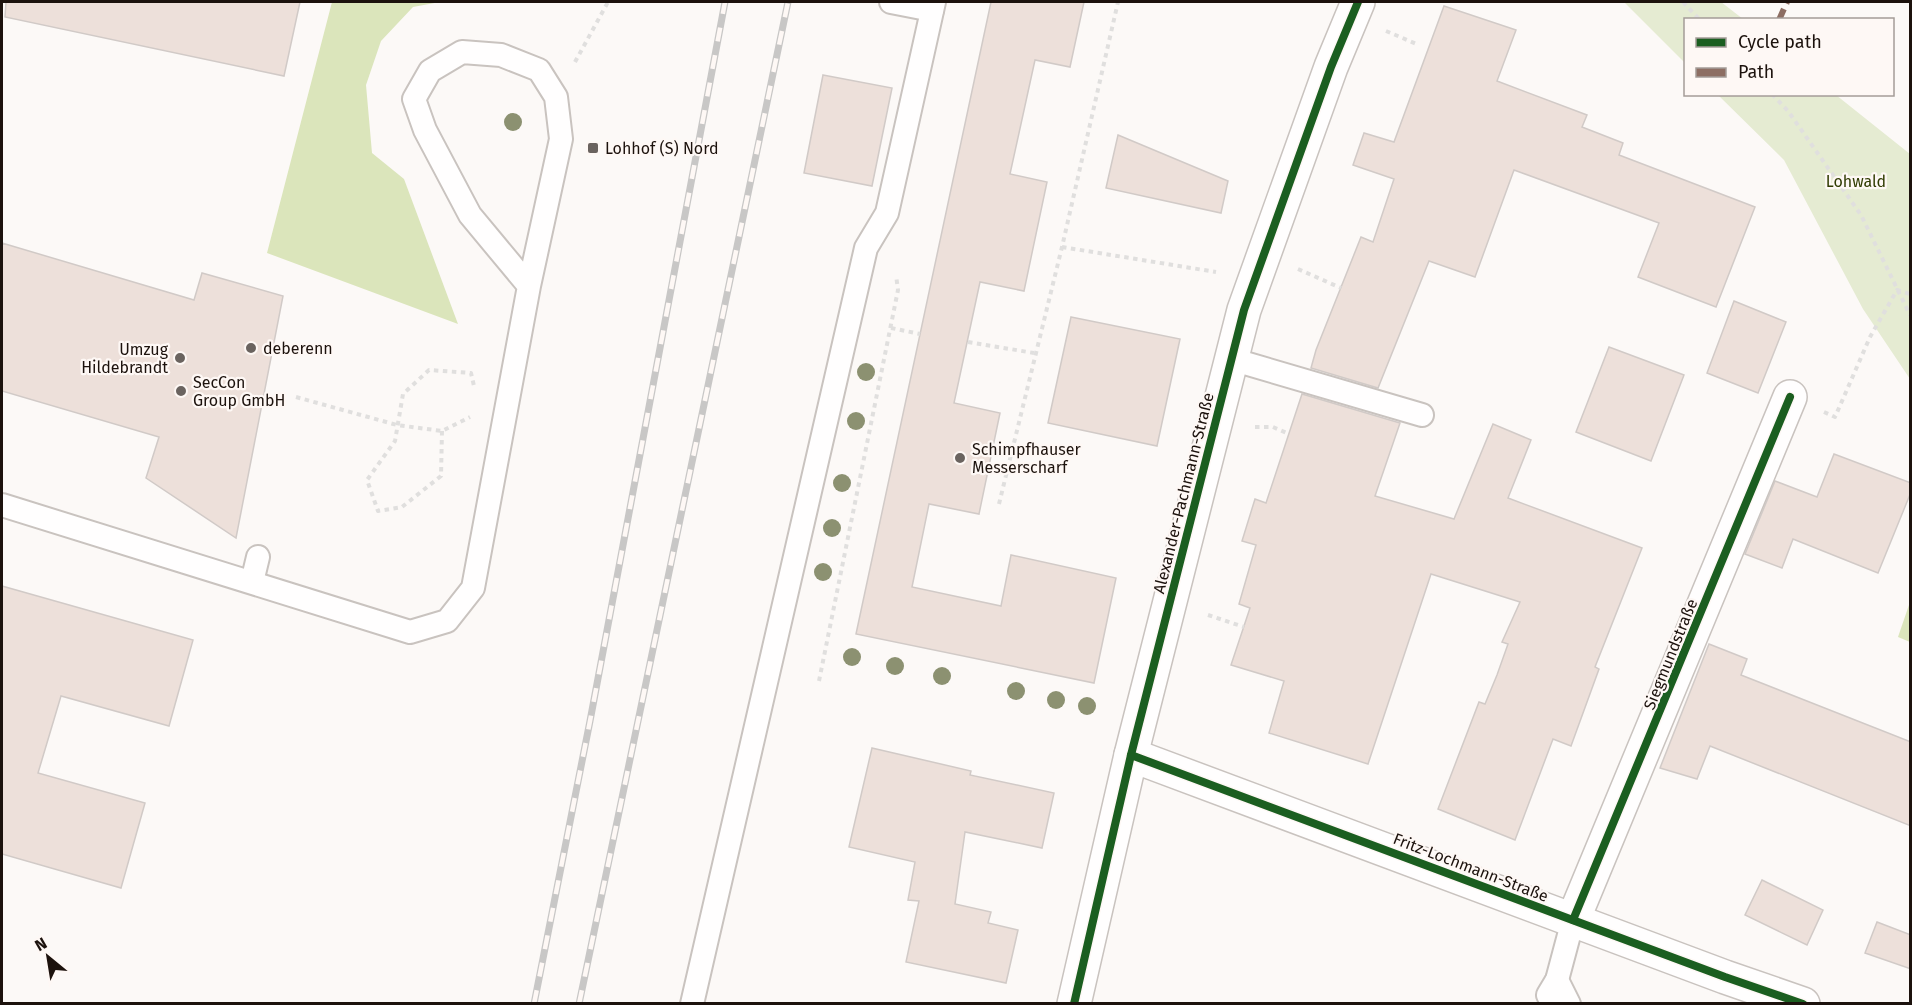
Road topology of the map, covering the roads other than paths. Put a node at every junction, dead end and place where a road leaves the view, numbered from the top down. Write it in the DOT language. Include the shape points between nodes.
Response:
graph roads {
  1 [pos="891,2"];
  2 [pos="1358,2"];
  3 [pos="933,6"];
  4 [pos="529,286"];
  5 [pos="1231,359"];
  6 [pos="1790,397"];
  7 [pos="1422,415"];
  8 [pos="2,505"];
  9 [pos="258,557"];
  10 [pos="252,582"];
  11 [pos="1131,755"];
  12 [pos="1573,920"];
  13 [pos="692,1004"];
  14 [pos="1074,1004"];
  15 [pos="1569,1004"];
  16 [pos="1803,1004"];
  1 -- 3 [label="lane"];
  2 -- 5 [label="street, Alexander-Pachmann-Straße" via="1255,279"];
  3 -- 13 [label="lane" via="887,213 866,248"];
  4 -- 4 [label="lane" via="561,139 556,97 539,70 501,55 462,52 430,71 414,99 425,130 470,215"];
  4 -- 10 [label="lane" via="473,588 447,621 411,632"];
  5 -- 7 [label="lane"];
  5 -- 11 [label="street, Alexander-Pachmann-Straße"];
  6 -- 12 [label="street, Siegmundstraße"];
  8 -- 10 [label="lane"];
  9 -- 10 [label="lane"];
  11 -- 12 [label="street, Fritz-Lochmann-Straße"];
  11 -- 14 [label="street, Alexander-Pachmann-Straße"];
  12 -- 15 [label="lane" via="1552,987"];
  12 -- 16 [label="street, Fritz-Lochmann-Straße"];
}
